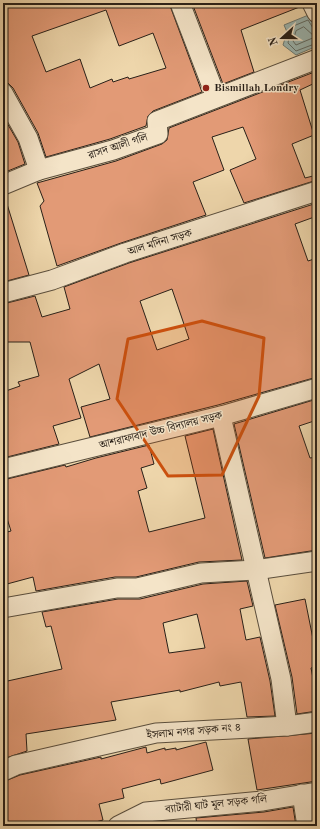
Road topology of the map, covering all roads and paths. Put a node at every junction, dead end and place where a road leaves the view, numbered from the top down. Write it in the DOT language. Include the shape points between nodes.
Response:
graph roads {
  1 [pos="180,3"];
  2 [pos="312,3"];
  3 [pos="317,13"];
  4 [pos="317,59"];
  5 [pos="3,93"];
  6 [pos="216,96"];
  7 [pos="39,170"];
  8 [pos="3,185"];
  9 [pos="317,191"];
  10 [pos="3,293"];
  11 [pos="317,388"];
  12 [pos="221,416"];
  13 [pos="3,470"];
  14 [pos="317,561"];
  15 [pos="255,570"];
  16 [pos="3,608"];
  17 [pos="317,722"];
  18 [pos="287,726"];
  19 [pos="3,771"];
  20 [pos="310,793"];
  21 [pos="118,826"];
  22 [pos="307,826"];
  1 -- 6 [label="street"];
  2 -- 3 [label="street"];
  4 -- 6 [label="street, রাসদ আলী গলি"];
  5 -- 7 [label="street" via="28,138"];
  6 -- 7 [label="street, রাসদ আলী গলি" via="158,121 158,134 114,150"];
  7 -- 8 [label="street, রাসদ আলী গলি"];
  9 -- 10 [label="street, আল মদিনা সড়ক" via="125,253 52,280"];
  11 -- 12 [label="street, আশরাফাবাদ উচ্চ বিদ্যালয় সড়ক"];
  12 -- 13 [label="street, আশরাফাবাদ উচ্চ বিদ্যালয় সড়ক"];
  12 -- 15 [label="street"];
  14 -- 15 [label="street"];
  15 -- 16 [label="street" via="201,573 137,588 117,588"];
  15 -- 18 [label="street" via="281,680"];
  17 -- 18 [label="street, ইসলাম নগর সড়ক নং ৪"];
  18 -- 19 [label="street, ইসলাম নগর সড়ক নং ৪" via="156,733 16,765"];
  20 -- 21 [label="street, ব্যাটারী ঘাট মূল সড়ক গলি" via="263,801 146,812"];
  20 -- 22 [label="street"];
}
